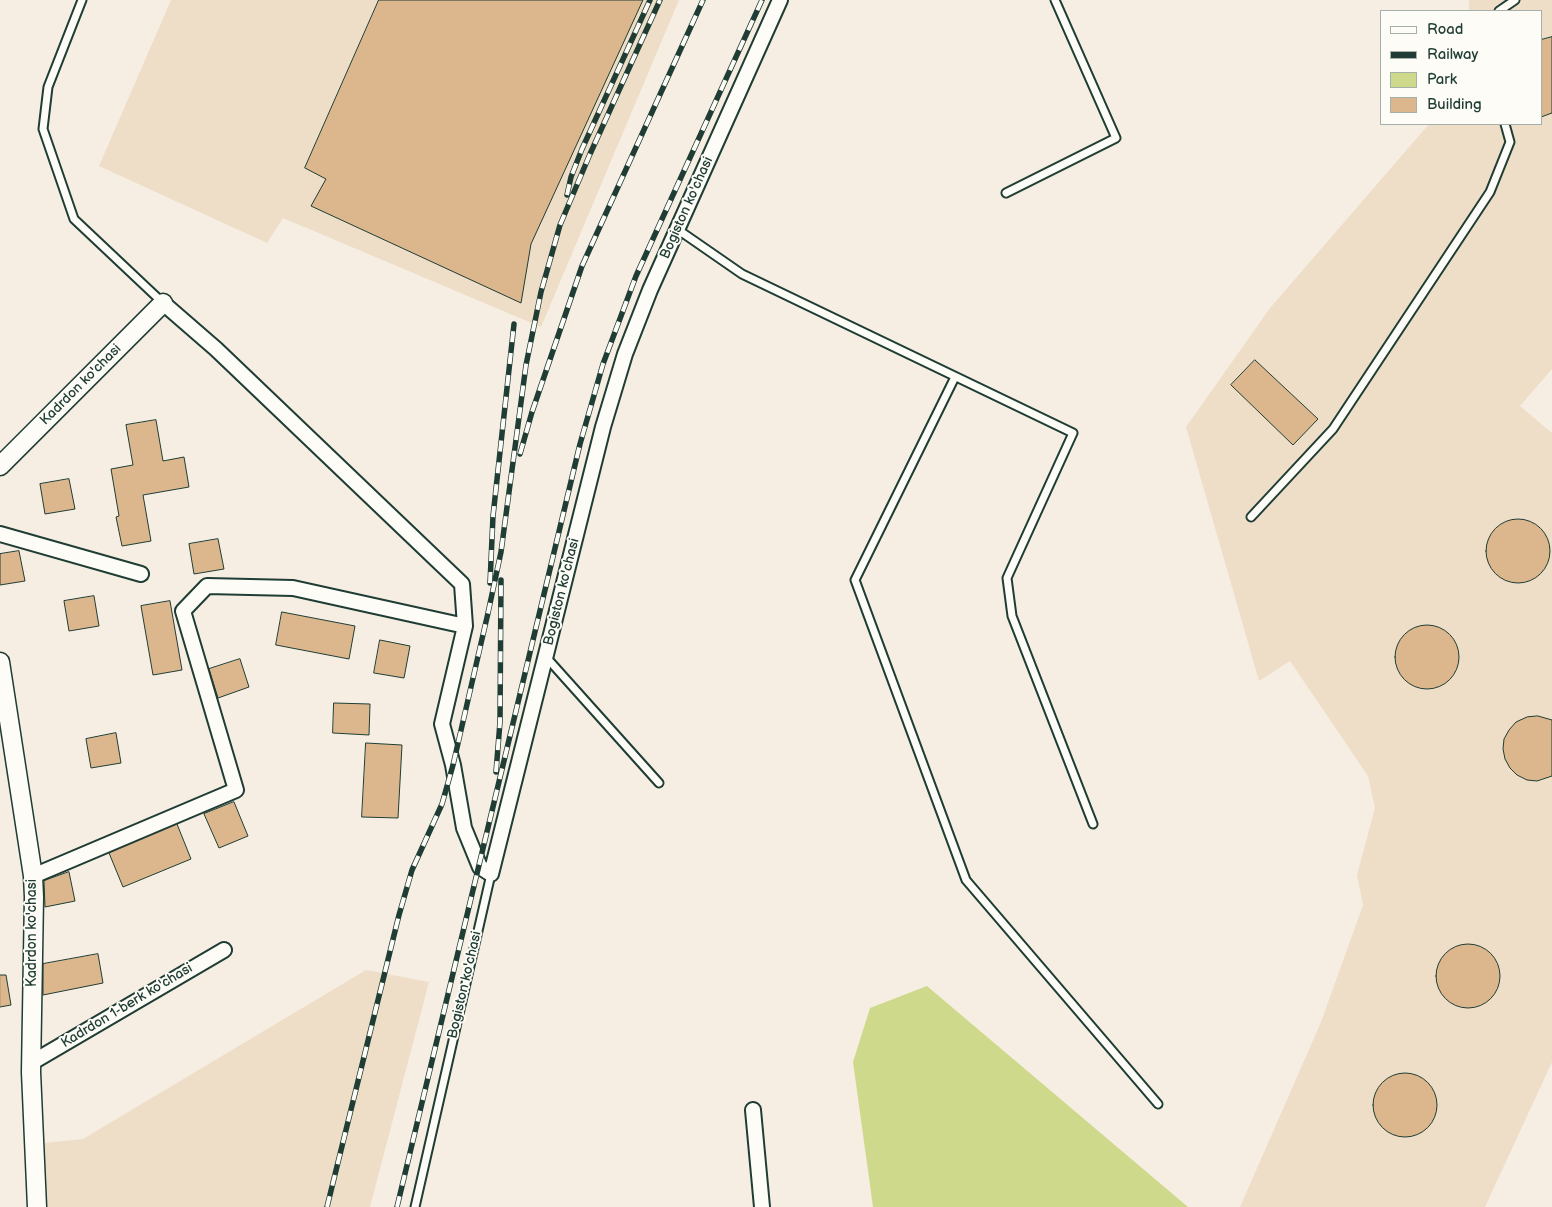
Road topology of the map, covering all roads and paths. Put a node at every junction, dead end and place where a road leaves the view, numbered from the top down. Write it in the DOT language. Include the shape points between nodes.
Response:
graph roads {
  1 [pos="82,0"];
  2 [pos="780,0"];
  3 [pos="1055,0"];
  4 [pos="1515,0"];
  5 [pos="1500,10"];
  6 [pos="1504,125"];
  7 [pos="1006,193"];
  8 [pos="677,229"];
  9 [pos="163,303"];
  10 [pos="955,377"];
  11 [pos="0,466"];
  12 [pos="1251,517"];
  13 [pos="0,534"];
  14 [pos="141,574"];
  15 [pos="465,626"];
  16 [pos="546,657"];
  17 [pos="0,662"];
  18 [pos="659,783"];
  19 [pos="1093,824"];
  20 [pos="491,874"];
  21 [pos="33,876"];
  22 [pos="224,950"];
  23 [pos="31,1063"];
  24 [pos="1158,1104"];
  25 [pos="753,1110"];
  26 [pos="37,1207"];
  27 [pos="415,1207"];
  28 [pos="762,1207"];
  1 -- 9 [label="lane" via="48,87 43,129 74,219"];
  2 -- 8 [label="street, Bogiston ko'chasi"];
  3 -- 7 [label="lane" via="1116,138"];
  4 -- 5 [label="lane"];
  6 -- 12 [label="lane" via="1510,142 1490,192 1333,429"];
  8 -- 10 [label="lane" via="742,274"];
  8 -- 16 [label="street, Bogiston ko'chasi" via="625,354 603,427"];
  9 -- 11 [label="street, Kadrdon ko'chasi"];
  9 -- 15 [label="street" via="216,349 462,584"];
  10 -- 19 [label="lane" via="1073,433 1007,578 1012,616"];
  10 -- 24 [label="lane" via="855,580 966,880"];
  13 -- 14 [label="street"];
  15 -- 20 [label="street" via="442,724 464,828 480,868"];
  15 -- 21 [label="street" via="293,588 207,586 183,611 236,790"];
  16 -- 18 [label="lane"];
  16 -- 20 [label="street, Bogiston ko'chasi"];
  17 -- 21 [label="street, Kadrdon ko'chasi"];
  20 -- 27 [label="lane, Bogiston ko'chasi"];
  21 -- 23 [label="street, Kadrdon ko'chasi"];
  22 -- 23 [label="street, Kadrdon 1-berk ko'chasi"];
  23 -- 26 [label="street, Kadrdon ko'chasi"];
  25 -- 28 [label="street"];
}
